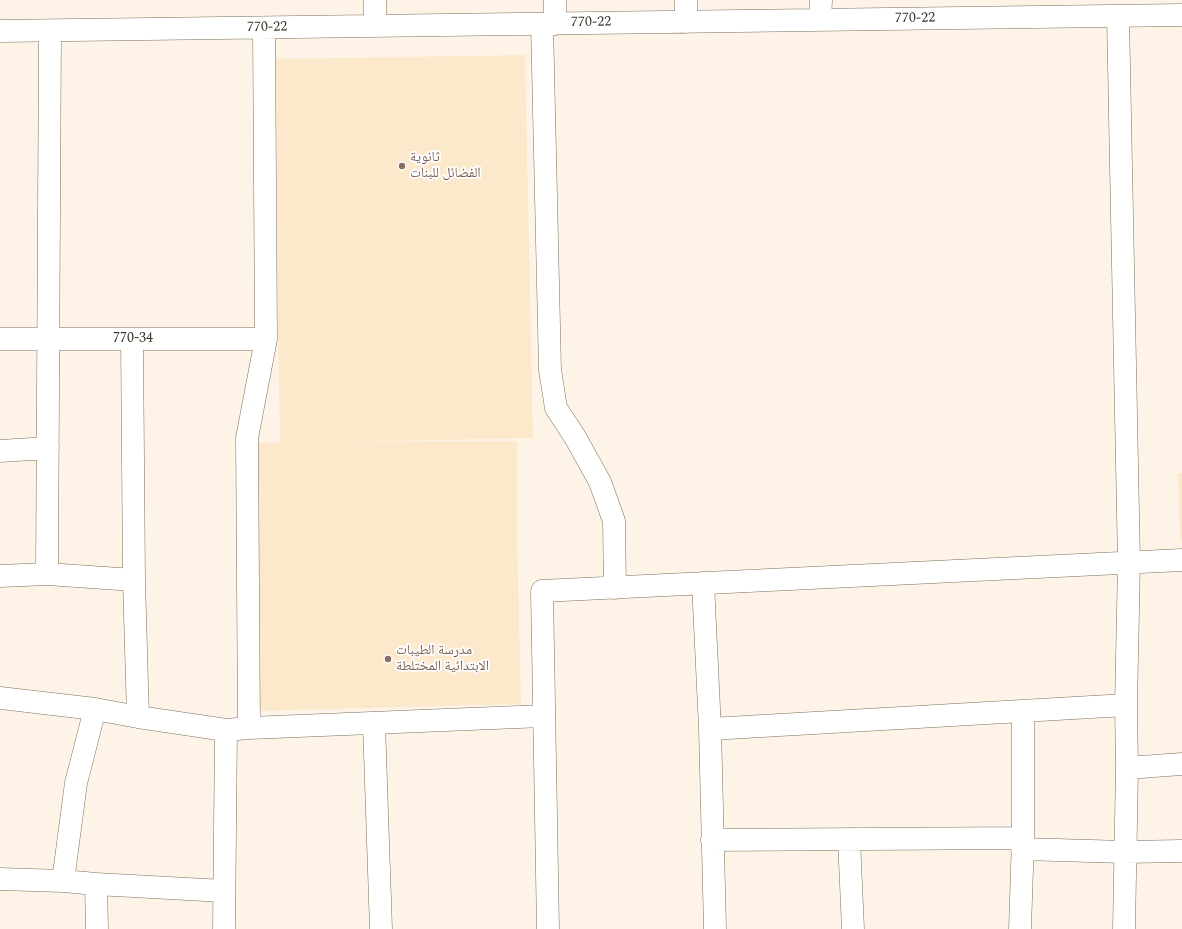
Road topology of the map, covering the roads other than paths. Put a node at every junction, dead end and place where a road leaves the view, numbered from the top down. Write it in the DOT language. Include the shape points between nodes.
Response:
graph roads {
  1 [pos="375,0"];
  2 [pos="555,0"];
  3 [pos="686,0"];
  4 [pos="989,9"];
  5 [pos="820,10"];
  6 [pos="1182,15"];
  7 [pos="1118,16"];
  8 [pos="686,22"];
  9 [pos="549,24"];
  10 [pos="375,26"];
  11 [pos="264,28"];
  12 [pos="0,31"];
  13 [pos="50,31"];
  14 [pos="0,339"];
  15 [pos="48,339"];
  16 [pos="132,339"];
  17 [pos="266,339"];
  18 [pos="48,448"];
  19 [pos="0,451"];
  20 [pos="1182,560"];
  21 [pos="1129,563"];
  22 [pos="47,574"];
  23 [pos="0,576"];
  24 [pos="134,580"];
  25 [pos="703,584"];
  26 [pos="616,588"];
  27 [pos="0,698"];
  28 [pos="1126,705"];
  29 [pos="94,708"];
  30 [pos="1023,711"];
  31 [pos="544,716"];
  32 [pos="138,717"];
  33 [pos="374,724"];
  34 [pos="249,728"];
  35 [pos="710,729"];
  36 [pos="226,730"];
  37 [pos="1182,764"];
  38 [pos="1127,768"];
  39 [pos="849,839"];
  40 [pos="712,840"];
  41 [pos="1022,844"];
  42 [pos="1125,852"];
  43 [pos="1182,852"];
  44 [pos="0,878"];
  45 [pos="63,881"];
  46 [pos="96,884"];
  47 [pos="224,890"];
  48 [pos="97,929"];
  49 [pos="224,929"];
  50 [pos="381,929"];
  51 [pos="548,929"];
  52 [pos="715,929"];
  53 [pos="853,929"];
  54 [pos="1020,929"];
  55 [pos="1124,929"];
  1 -- 10 [label="street"];
  2 -- 9 [label="street"];
  3 -- 8 [label="street"];
  4 -- 5 [label="street, 770-22"];
  4 -- 7 [label="street, 770-22"];
  5 -- 8 [label="street, 770-22"];
  6 -- 7 [label="street, 770-22"];
  7 -- 21 [label="street"];
  8 -- 9 [label="street, 770-22"];
  9 -- 10 [label="street, 770-22"];
  9 -- 26 [label="street" via="550,370 556,408 600,482 614,521"];
  10 -- 11 [label="street, 770-22"];
  11 -- 13 [label="street, 770-22"];
  11 -- 17 [label="street"];
  12 -- 13 [label="street, 770-22"];
  13 -- 15 [label="street"];
  14 -- 15 [label="street, 770-34"];
  15 -- 16 [label="street, 770-34"];
  15 -- 18 [label="street"];
  16 -- 17 [label="street, 770-34"];
  16 -- 24 [label="street"];
  17 -- 34 [label="street" via="247,438"];
  18 -- 19 [label="street"];
  18 -- 22 [label="street"];
  20 -- 21 [label="street"];
  21 -- 25 [label="street"];
  21 -- 28 [label="street"];
  22 -- 23 [label="street"];
  22 -- 24 [label="street"];
  24 -- 32 [label="street"];
  25 -- 26 [label="street"];
  25 -- 35 [label="street"];
  26 -- 31 [label="street" via="542,591"];
  27 -- 29 [label="street"];
  28 -- 30 [label="street"];
  28 -- 38 [label="street"];
  29 -- 32 [label="street"];
  29 -- 45 [label="street" via="76,782"];
  30 -- 35 [label="street"];
  30 -- 41 [label="street"];
  31 -- 33 [label="street"];
  31 -- 51 [label="street"];
  32 -- 36 [label="street"];
  33 -- 34 [label="street"];
  33 -- 50 [label="street"];
  34 -- 36 [label="street"];
  35 -- 40 [label="street"];
  36 -- 47 [label="street"];
  37 -- 38 [label="street"];
  38 -- 42 [label="street"];
  39 -- 40 [label="street"];
  39 -- 41 [label="street"];
  39 -- 53 [label="street"];
  40 -- 52 [label="street"];
  41 -- 42 [label="street"];
  41 -- 54 [label="street"];
  42 -- 43 [label="street"];
  42 -- 55 [label="street"];
  44 -- 45 [label="street"];
  45 -- 46 [label="street"];
  46 -- 47 [label="street"];
  46 -- 48 [label="street"];
  47 -- 49 [label="street"];
}
